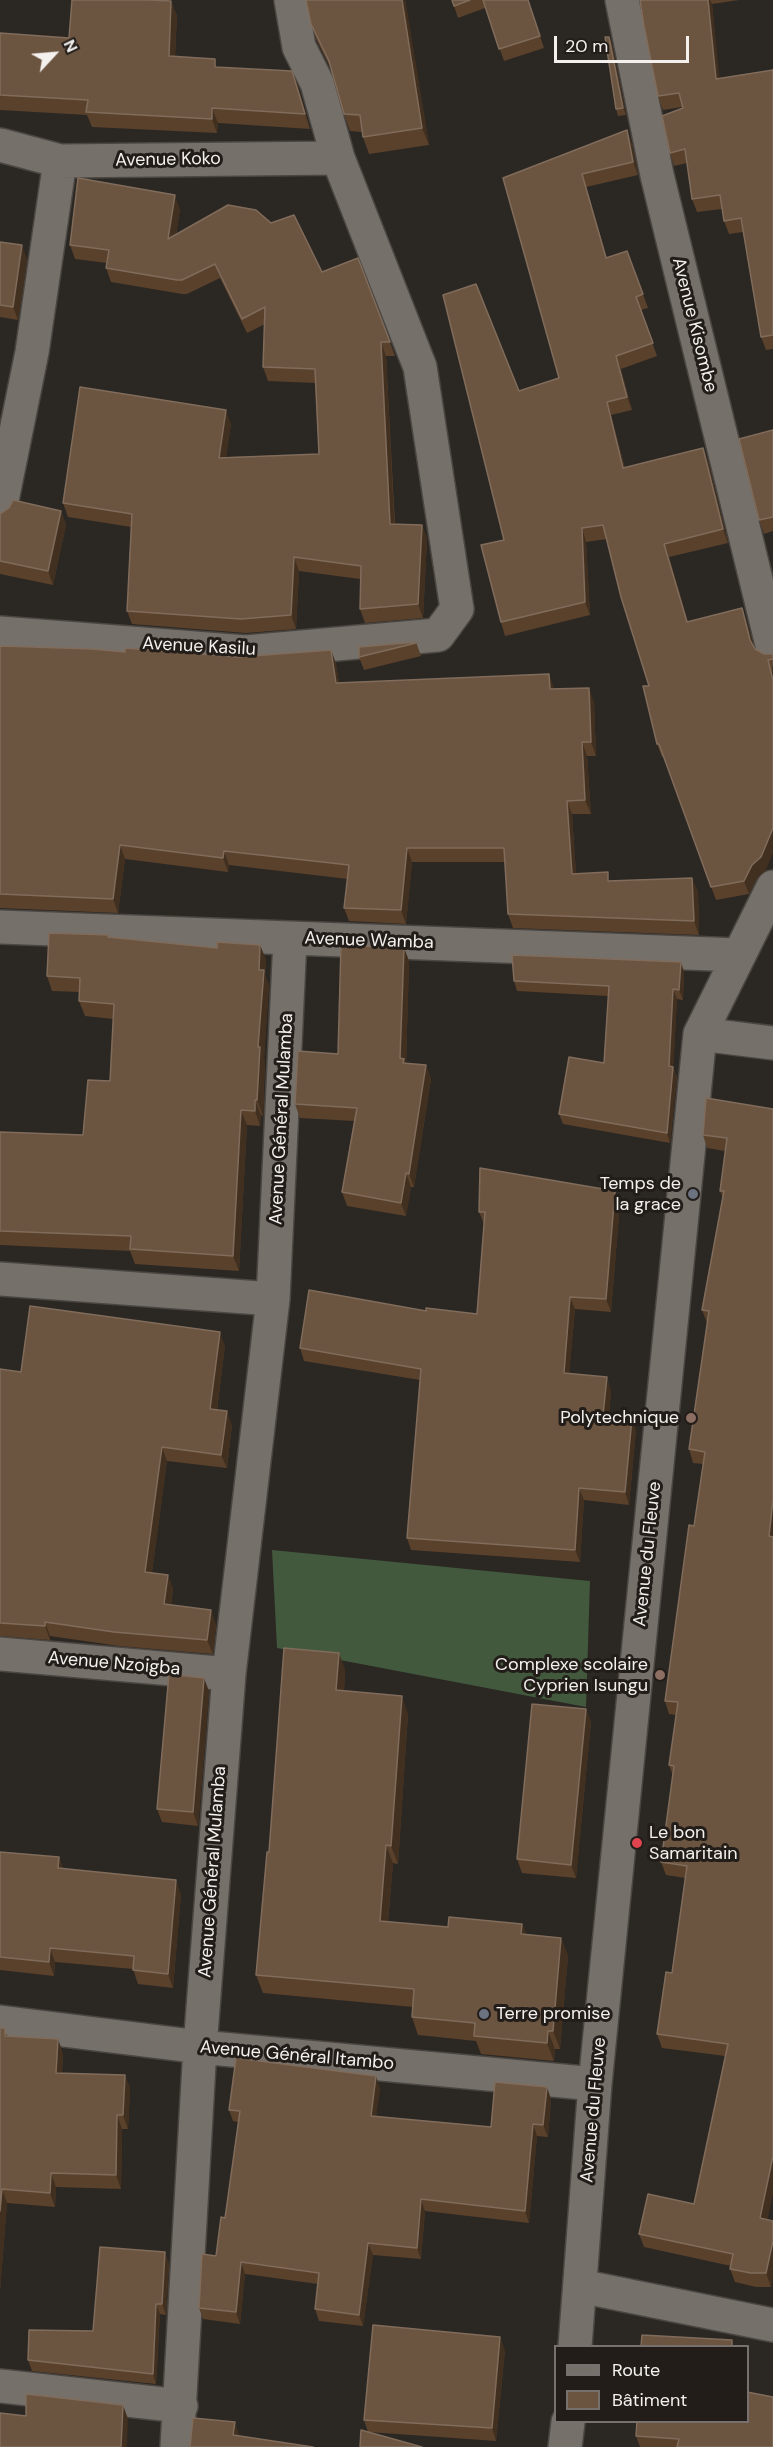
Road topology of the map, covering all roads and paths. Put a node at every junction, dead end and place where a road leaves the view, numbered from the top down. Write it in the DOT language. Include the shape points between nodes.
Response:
graph roads {
  1 [pos="291,0"];
  2 [pos="622,0"];
  3 [pos="0,145"];
  4 [pos="338,158"];
  5 [pos="60,161"];
  6 [pos="0,510"];
  7 [pos="0,633"];
  8 [pos="773,649"];
  9 [pos="773,887"];
  10 [pos="0,927"];
  11 [pos="290,939"];
  12 [pos="739,955"];
  13 [pos="700,1034"];
  14 [pos="773,1043"];
  15 [pos="0,1279"];
  16 [pos="273,1299"];
  17 [pos="0,1653"];
  18 [pos="229,1674"];
  19 [pos="0,2022"];
  20 [pos="200,2047"];
  21 [pos="595,2084"];
  22 [pos="580,2286"];
  23 [pos="773,2325"];
  24 [pos="574,2345"];
  25 [pos="0,2386"];
  26 [pos="181,2406"];
  27 [pos="568,2423"];
  28 [pos="177,2447"];
  29 [pos="565,2447"];
  1 -- 4 [label="street" via="299,47 317,83"];
  2 -- 8 [label="street, Avenue Kisombe" via="657,175"];
  3 -- 5 [label="street, Avenue Koko"];
  4 -- 5 [label="street, Avenue Koko"];
  4 -- 7 [label="street, Avenue Kasilu" via="420,367 457,609 438,635 246,652"];
  5 -- 6 [label="street" via="32,352"];
  9 -- 12 [label="street, Avenue du Fleuve"];
  10 -- 11 [label="street, Avenue Wamba"];
  11 -- 12 [label="street, Avenue Wamba"];
  11 -- 16 [label="street, Avenue Général Mulamba"];
  12 -- 13 [label="street, Avenue du Fleuve"];
  13 -- 14 [label="street"];
  13 -- 21 [label="street, Avenue du Fleuve"];
  15 -- 16 [label="street"];
  16 -- 18 [label="street, Avenue Général Mulamba"];
  17 -- 18 [label="street, Avenue Nzoigba"];
  18 -- 20 [label="street, Avenue Général Mulamba"];
  19 -- 20 [label="street, Avenue Général Itambo"];
  20 -- 21 [label="street, Avenue Général Itambo"];
  20 -- 26 [label="street, Avenue Général Mulamba"];
  21 -- 22 [label="street, Avenue du Fleuve"];
  22 -- 23 [label="street"];
  22 -- 24 [label="street, Avenue du Fleuve"];
  25 -- 26 [label="street"];
  26 -- 28 [label="street, Avenue Général Mulamba"];
  27 -- 29 [label="street"];
}
